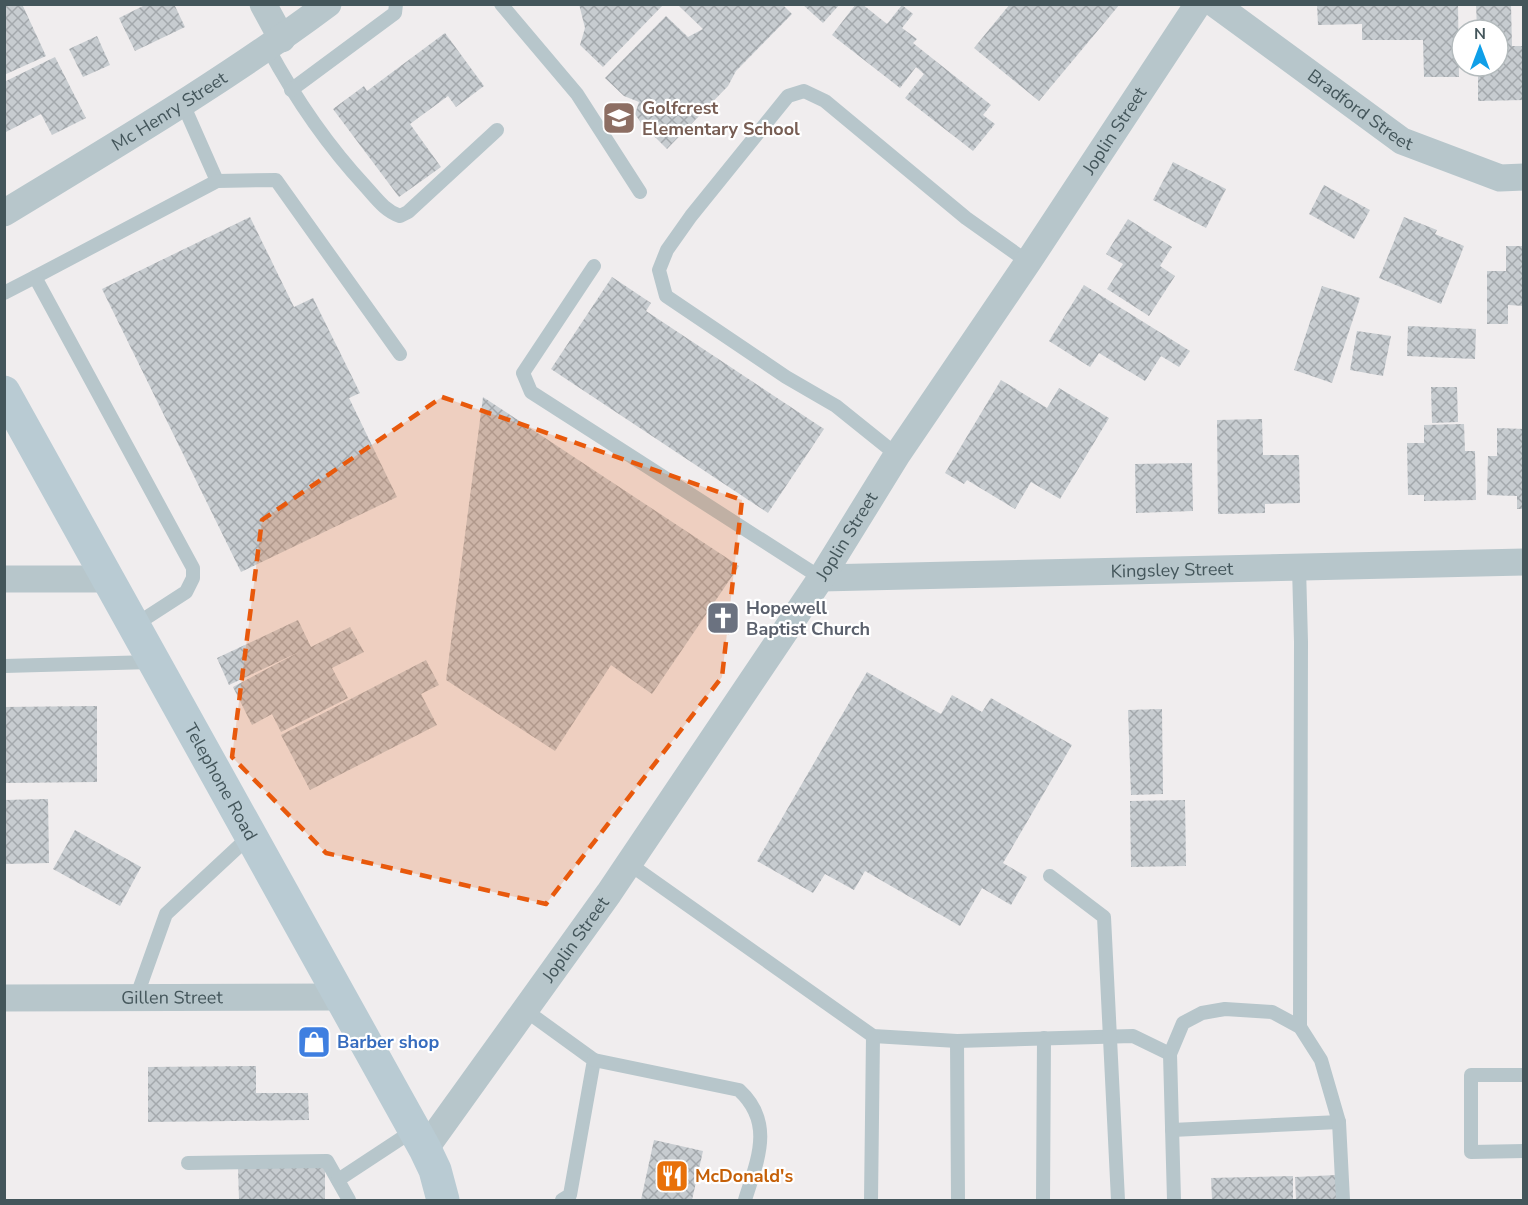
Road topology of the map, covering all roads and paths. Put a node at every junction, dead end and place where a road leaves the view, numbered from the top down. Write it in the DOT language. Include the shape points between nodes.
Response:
graph roads {
  1 [pos="263,4"];
  2 [pos="328,4"];
  3 [pos="396,4"];
  4 [pos="501,4"];
  5 [pos="1198,4"];
  6 [pos="1215,4"];
  7 [pos="275,43"];
  8 [pos="291,90"];
  9 [pos="183,104"];
  10 [pos="497,130"];
  11 [pos="1524,177"];
  12 [pos="217,181"];
  13 [pos="640,192"];
  14 [pos="4,213"];
  15 [pos="1028,262"];
  16 [pos="594,266"];
  17 [pos="35,277"];
  18 [pos="4,293"];
  19 [pos="400,354"];
  20 [pos="4,392"];
  21 [pos="897,455"];
  22 [pos="1524,562"];
  23 [pos="1299,567"];
  24 [pos="821,578"];
  25 [pos="4,579"];
  26 [pos="109,579"];
  27 [pos="135,625"];
  28 [pos="155,662"];
  29 [pos="4,666"];
  30 [pos="251,836"];
  31 [pos="628,863"];
  32 [pos="1050,876"];
  33 [pos="339,997"];
  34 [pos="4,998"];
  35 [pos="136,998"];
  36 [pos="525,1010"];
  37 [pos="1300,1027"];
  38 [pos="873,1036"];
  39 [pos="1111,1037"];
  40 [pos="1044,1038"];
  41 [pos="957,1041"];
  42 [pos="1170,1054"];
  43 [pos="594,1060"];
  44 [pos="1524,1075"];
  45 [pos="1339,1122"];
  46 [pos="1172,1130"];
  47 [pos="1524,1151"];
  48 [pos="429,1162"];
  49 [pos="188,1163"];
  50 [pos="338,1180"];
  51 [pos="568,1199"];
  52 [pos="350,1200"];
  53 [pos="465,1200"];
  54 [pos="745,1200"];
  55 [pos="871,1200"];
  56 [pos="958,1200"];
  57 [pos="1043,1200"];
  58 [pos="1118,1200"];
  59 [pos="1174,1200"];
  60 [pos="1343,1200"];
  1 -- 7 [label="street"];
  2 -- 7 [label="street, Mc Henry Street"];
  3 -- 8 [label="lane" via="395,14"];
  4 -- 13 [label="lane" via="577,94"];
  5 -- 15 [label="street, Joplin Street"];
  6 -- 11 [label="street, Bradford Street" via="1402,141 1500,178"];
  7 -- 8 [label="lane"];
  7 -- 9 [label="street, Mc Henry Street"];
  8 -- 10 [label="lane" via="343,162 389,212 400,216"];
  9 -- 12 [label="lane"];
  9 -- 14 [label="street, Mc Henry Street"];
  12 -- 17 [label="lane"];
  12 -- 19 [label="lane" via="276,180"];
  15 -- 21 [label="street, Joplin Street"];
  15 -- 21 [label="lane" via="966,218 825,101 804,91 788,96 667,250 660,270 666,296 836,406"];
  16 -- 24 [label="lane" via="523,373 531,392"];
  17 -- 18 [label="lane"];
  17 -- 27 [label="lane" via="193,568 186,592"];
  20 -- 26 [label="main road, Telephone Road"];
  21 -- 24 [label="street, Joplin Street"];
  22 -- 23 [label="street, Kingsley Street"];
  23 -- 24 [label="street, Kingsley Street"];
  23 -- 37 [label="lane"];
  24 -- 31 [label="street, Joplin Street"];
  25 -- 26 [label="street"];
  26 -- 27 [label="main road, Telephone Road"];
  27 -- 28 [label="main road, Telephone Road"];
  28 -- 29 [label="lane"];
  28 -- 30 [label="main road, Telephone Road"];
  30 -- 33 [label="main road, Telephone Road"];
  30 -- 35 [label="lane" via="166,914"];
  31 -- 36 [label="street, Joplin Street"];
  31 -- 38 [label="lane"];
  32 -- 39 [label="lane" via="1104,916"];
  33 -- 35 [label="street, Gillen Street"];
  33 -- 48 [label="main road, Telephone Road"];
  34 -- 35 [label="street, Gillen Street"];
  36 -- 43 [label="lane"];
  36 -- 48 [label="street, Joplin Street"];
  37 -- 42 [label="lane" via="1272,1012 1225,1009 1202,1013 1183,1023"];
  37 -- 45 [label="lane" via="1321,1060"];
  38 -- 41 [label="lane"];
  38 -- 55 [label="lane"];
  39 -- 40 [label="lane"];
  39 -- 42 [label="lane" via="1133,1036"];
  39 -- 58 [label="lane"];
  40 -- 41 [label="lane"];
  40 -- 57 [label="lane"];
  41 -- 56 [label="lane"];
  42 -- 46 [label="lane"];
  43 -- 51 [label="lane"];
  43 -- 54 [label="lane" via="739,1090 752,1101 760,1123 760,1149"];
  44 -- 47 [label="lane" via="1471,1075 1471,1152"];
  45 -- 46 [label="lane"];
  45 -- 60 [label="lane"];
  46 -- 59 [label="lane"];
  48 -- 50 [label="lane"];
  48 -- 53 [label="main road, Telephone Road"];
  49 -- 50 [label="lane" via="327,1161"];
  50 -- 52 [label="lane"];
}
